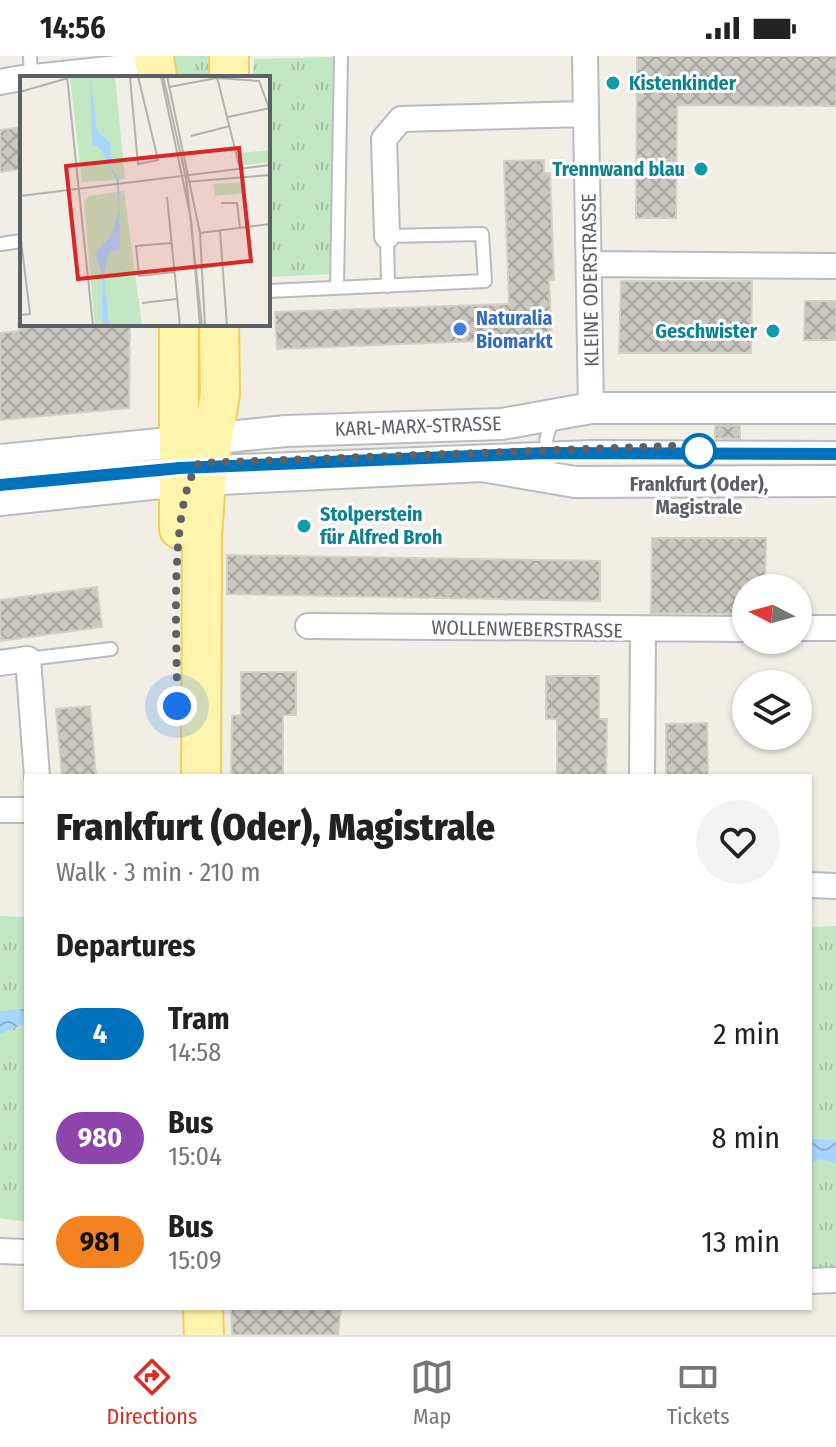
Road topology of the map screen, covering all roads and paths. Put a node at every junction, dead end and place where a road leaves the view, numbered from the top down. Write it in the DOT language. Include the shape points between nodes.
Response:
graph roads {
  1 [pos="30,56"];
  2 [pos="341,56"];
  3 [pos="585,56"];
  4 [pos="155,66"];
  5 [pos="31,76"];
  6 [pos="42,76"];
  7 [pos="20,79"];
  8 [pos="0,82"];
  9 [pos="586,114"];
  10 [pos="387,236"];
  11 [pos="20,241"];
  12 [pos="0,244"];
  13 [pos="590,264"];
  14 [pos="836,266"];
  15 [pos="388,286"];
  16 [pos="337,288"];
  17 [pos="270,291"];
  18 [pos="179,326"];
  19 [pos="219,326"];
  20 [pos="836,408"];
  21 [pos="577,410"];
  22 [pos="836,448"];
  23 [pos="0,460"];
  24 [pos="193,461"];
  25 [pos="549,463"];
  26 [pos="0,479"];
  27 [pos="836,481"];
  28 [pos="0,500"];
  29 [pos="308,626"];
  30 [pos="812,628"];
  31 [pos="836,628"];
  32 [pos="732,629"];
  33 [pos="643,630"];
  34 [pos="111,649"];
  35 [pos="28,659"];
  36 [pos="0,663"];
  37 [pos="37,774"];
  38 [pos="177,774"];
  39 [pos="201,774"];
  40 [pos="642,774"];
  41 [pos="0,810"];
  42 [pos="24,810"];
  43 [pos="812,885"];
  44 [pos="836,886"];
  45 [pos="0,1251"];
  46 [pos="24,1252"];
  47 [pos="836,1280"];
  48 [pos="812,1281"];
  49 [pos="180,1310"];
  50 [pos="203,1310"];
  51 [pos="180,1335"];
  52 [pos="204,1335"];
  1 -- 5 [label="lane"];
  2 -- 16 [label="lane"];
  3 -- 9 [label="street, KLEINE ODERSTRASSE"];
  4 -- 6 [label="street"];
  7 -- 8 [label="street"];
  9 -- 10 [label="street" via="401,119 384,139"];
  9 -- 13 [label="street, KLEINE ODERSTRASSE"];
  10 -- 15 [label="lane"];
  10 -- 15 [label="lane" via="482,234 485,281"];
  11 -- 12 [label="lane"];
  13 -- 14 [label="street"];
  13 -- 21 [label="street, KLEINE ODERSTRASSE"];
  15 -- 16 [label="lane"];
  16 -- 17 [label="lane"];
  18 -- 24 [label="main road" via="181,397"];
  19 -- 24 [label="main road" via="221,384"];
  20 -- 21 [label="street, KARL-MARX-STRASSE"];
  21 -- 24 [label="street, KARL-MARX-STRASSE" via="502,424 286,431"];
  21 -- 25 [label="lane" via="550,426"];
  22 -- 25 [label="lane" via="699,445"];
  23 -- 24 [label="street, KARL-MARX-STRASSE"];
  24 -- 25 [label="street, KARL-MARX-STRASSE"];
  24 -- 26 [label="lane"];
  24 -- 28 [label="street, KARL-MARX-STRASSE"];
  24 -- 38 [label="main road" via="179,538"];
  24 -- 39 [label="main road" via="202,537"];
  25 -- 27 [label="street, KARL-MARX-STRASSE" via="575,482"];
  29 -- 33 [label="street, WOLLENWEBERSTRASSE"];
  30 -- 31 [label="street"];
  32 -- 33 [label="street, WOLLENWEBERSTRASSE"];
  33 -- 40 [label="street"];
  34 -- 35 [label="lane"];
  35 -- 36 [label="street"];
  35 -- 37 [label="street"];
  41 -- 42 [label="street"];
  43 -- 44 [label="street"];
  45 -- 46 [label="street"];
  47 -- 48 [label="street"];
  49 -- 51 [label="main road"];
  50 -- 52 [label="main road"];
}
